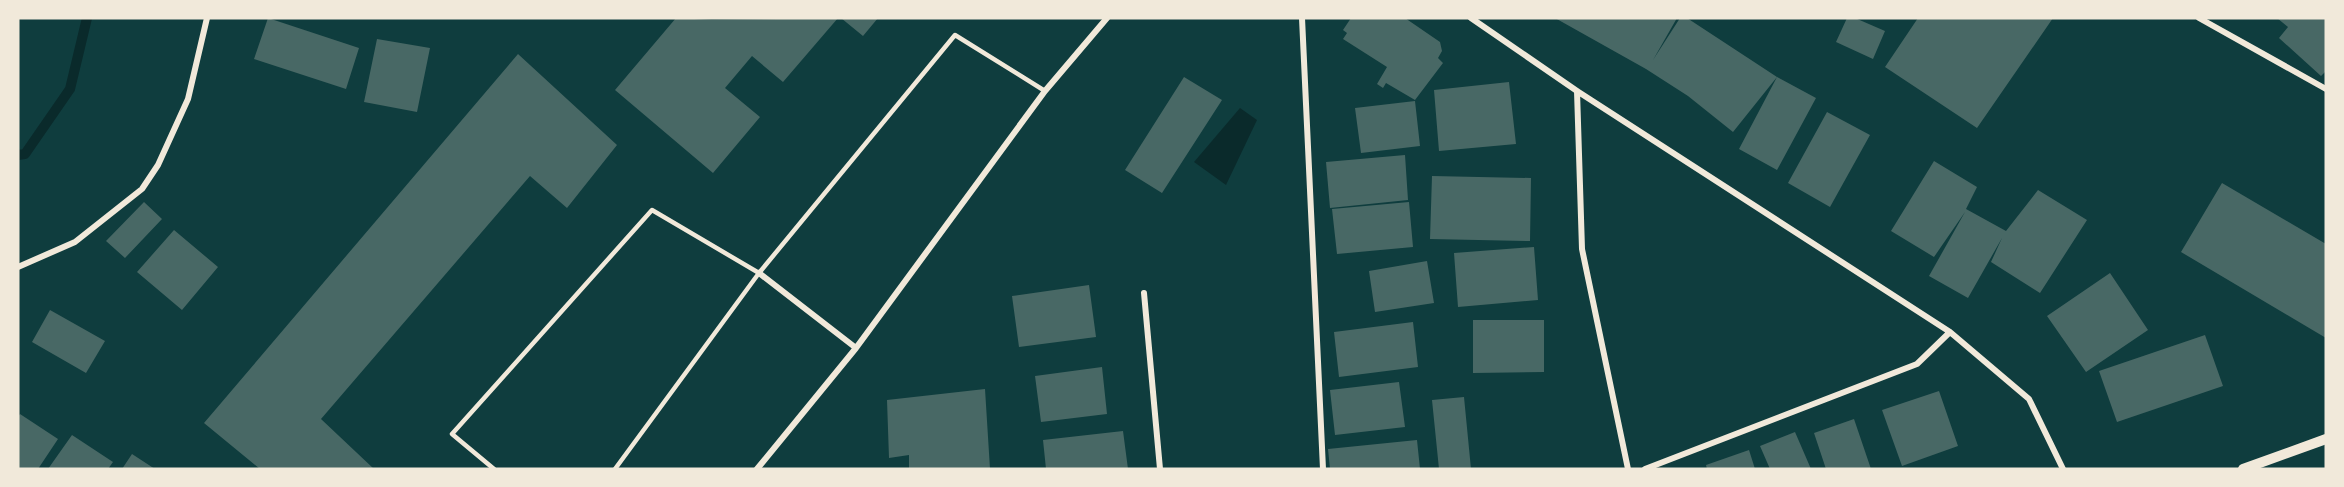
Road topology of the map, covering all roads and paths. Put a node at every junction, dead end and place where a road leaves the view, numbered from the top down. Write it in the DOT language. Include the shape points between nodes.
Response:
graph roads {
  1 [pos="207,18"];
  2 [pos="1107,18"];
  3 [pos="1302,18"];
  4 [pos="1471,18"];
  5 [pos="2199,18"];
  6 [pos="2326,89"];
  7 [pos="1044,91"];
  8 [pos="1577,91"];
  9 [pos="18,267"];
  10 [pos="759,273"];
  11 [pos="1144,293"];
  12 [pos="1950,332"];
  13 [pos="856,348"];
  14 [pos="2326,440"];
  15 [pos="494,469"];
  16 [pos="615,469"];
  17 [pos="757,469"];
  18 [pos="1160,469"];
  19 [pos="1323,469"];
  20 [pos="1628,469"];
  21 [pos="1645,469"];
  22 [pos="2063,469"];
  23 [pos="2243,469"];
  1 -- 9 [label="street" via="188,99 158,165 142,189 75,242"];
  2 -- 7 [label="street"];
  3 -- 19 [label="street"];
  4 -- 8 [label="street"];
  5 -- 6 [label="street"];
  7 -- 10 [label="lane" via="955,35"];
  7 -- 13 [label="street"];
  8 -- 12 [label="street"];
  8 -- 20 [label="street" via="1582,249"];
  10 -- 13 [label="street"];
  10 -- 15 [label="lane" via="652,210 452,434"];
  10 -- 16 [label="lane"];
  11 -- 18 [label="street"];
  12 -- 21 [label="street" via="1917,364"];
  12 -- 22 [label="street" via="2029,399"];
  13 -- 17 [label="street"];
  14 -- 23 [label="street"];
}
